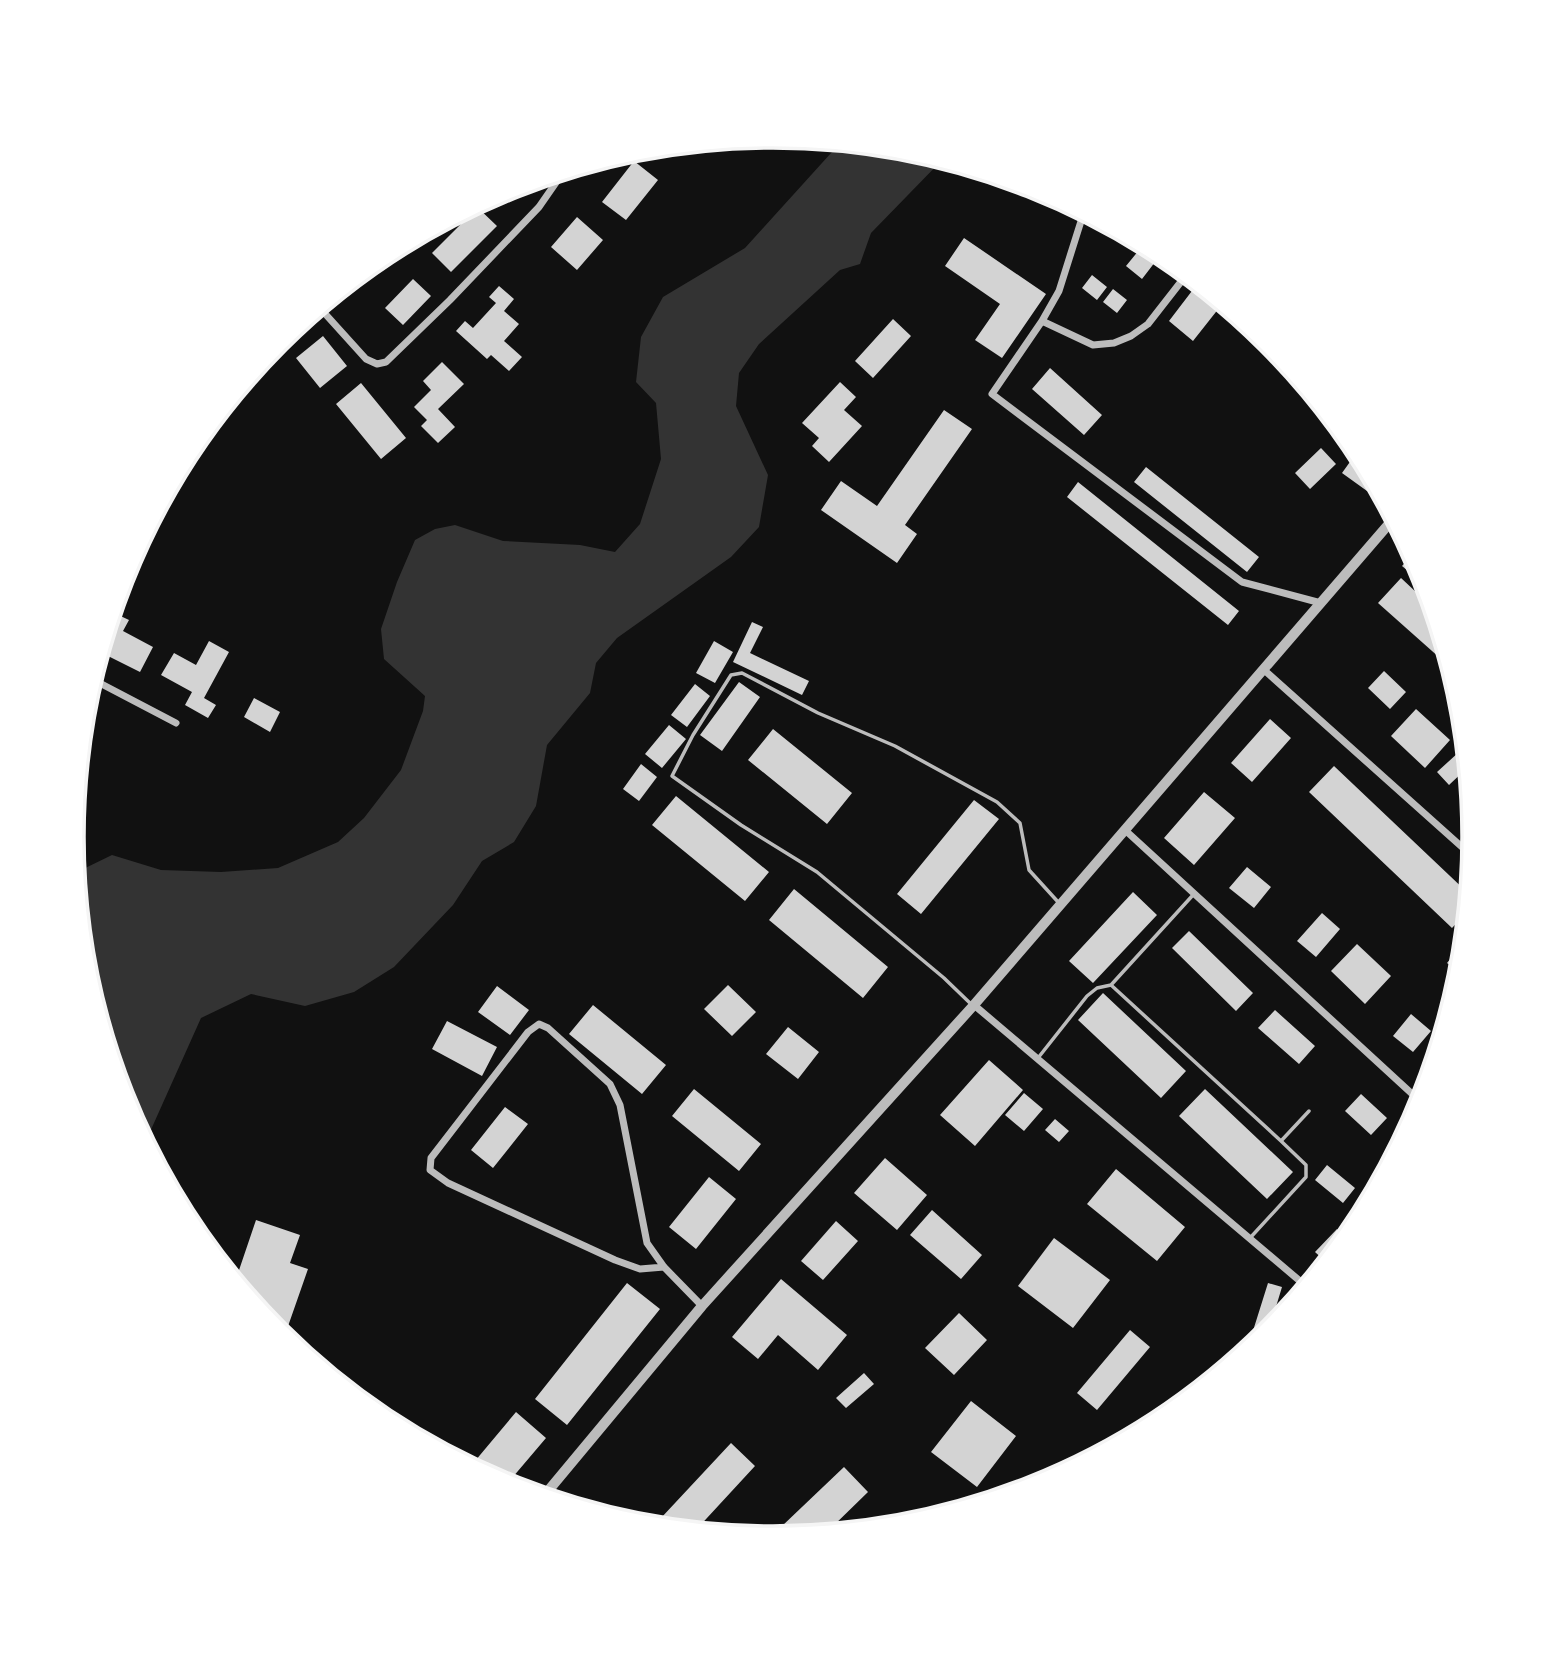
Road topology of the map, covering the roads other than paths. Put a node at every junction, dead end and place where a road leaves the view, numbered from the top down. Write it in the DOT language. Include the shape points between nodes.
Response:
graph roads {
  1 [pos="555,184"];
  2 [pos="1081,221"];
  3 [pos="1181,282"];
  4 [pos="325,314"];
  5 [pos="1042,321"];
  6 [pos="1388,525"];
  7 [pos="1321,603"];
  8 [pos="1263,669"];
  9 [pos="101,684"];
  10 [pos="176,723"];
  11 [pos="1125,830"];
  12 [pos="1462,847"];
  13 [pos="1195,894"];
  14 [pos="1060,905"];
  15 [pos="1111,985"];
  16 [pos="974,1006"];
  17 [pos="1038,1058"];
  18 [pos="1412,1094"];
  19 [pos="1309,1111"];
  20 [pos="1281,1142"];
  21 [pos="1250,1238"];
  22 [pos="664,1267"];
  23 [pos="1300,1281"];
  24 [pos="702,1306"];
  25 [pos="550,1488"];
  1 -- 4 [label="street" via="450,300 386,362 366,359"];
  2 -- 5 [label="street" via="1059,291"];
  3 -- 5 [label="street" via="1148,324 1114,343 1093,345"];
  5 -- 7 [label="street" via="992,394 1242,582"];
  6 -- 7 [label="street"];
  7 -- 8 [label="street"];
  8 -- 11 [label="street"];
  8 -- 12 [label="street"];
  9 -- 10 [label="street"];
  11 -- 13 [label="street"];
  11 -- 14 [label="street"];
  13 -- 15 [label="lane"];
  13 -- 18 [label="street"];
  14 -- 16 [label="street"];
  14 -- 16 [label="lane" via="1028,870 1020,823 997,802 895,746 742,673 731,675 672,776 817,872"];
  15 -- 17 [label="lane" via="1087,996"];
  15 -- 20 [label="lane"];
  16 -- 17 [label="street"];
  16 -- 24 [label="street"];
  17 -- 21 [label="street"];
  19 -- 20 [label="lane"];
  20 -- 21 [label="lane" via="1306,1165 1306,1177"];
  21 -- 23 [label="street"];
  22 -- 22 [label="street" via="647,1243 620,1105 610,1084 539,1024 528,1032 431,1158 430,1170 448,1183 615,1260 640,1269"];
  22 -- 24 [label="street"];
  24 -- 25 [label="street"];
}
